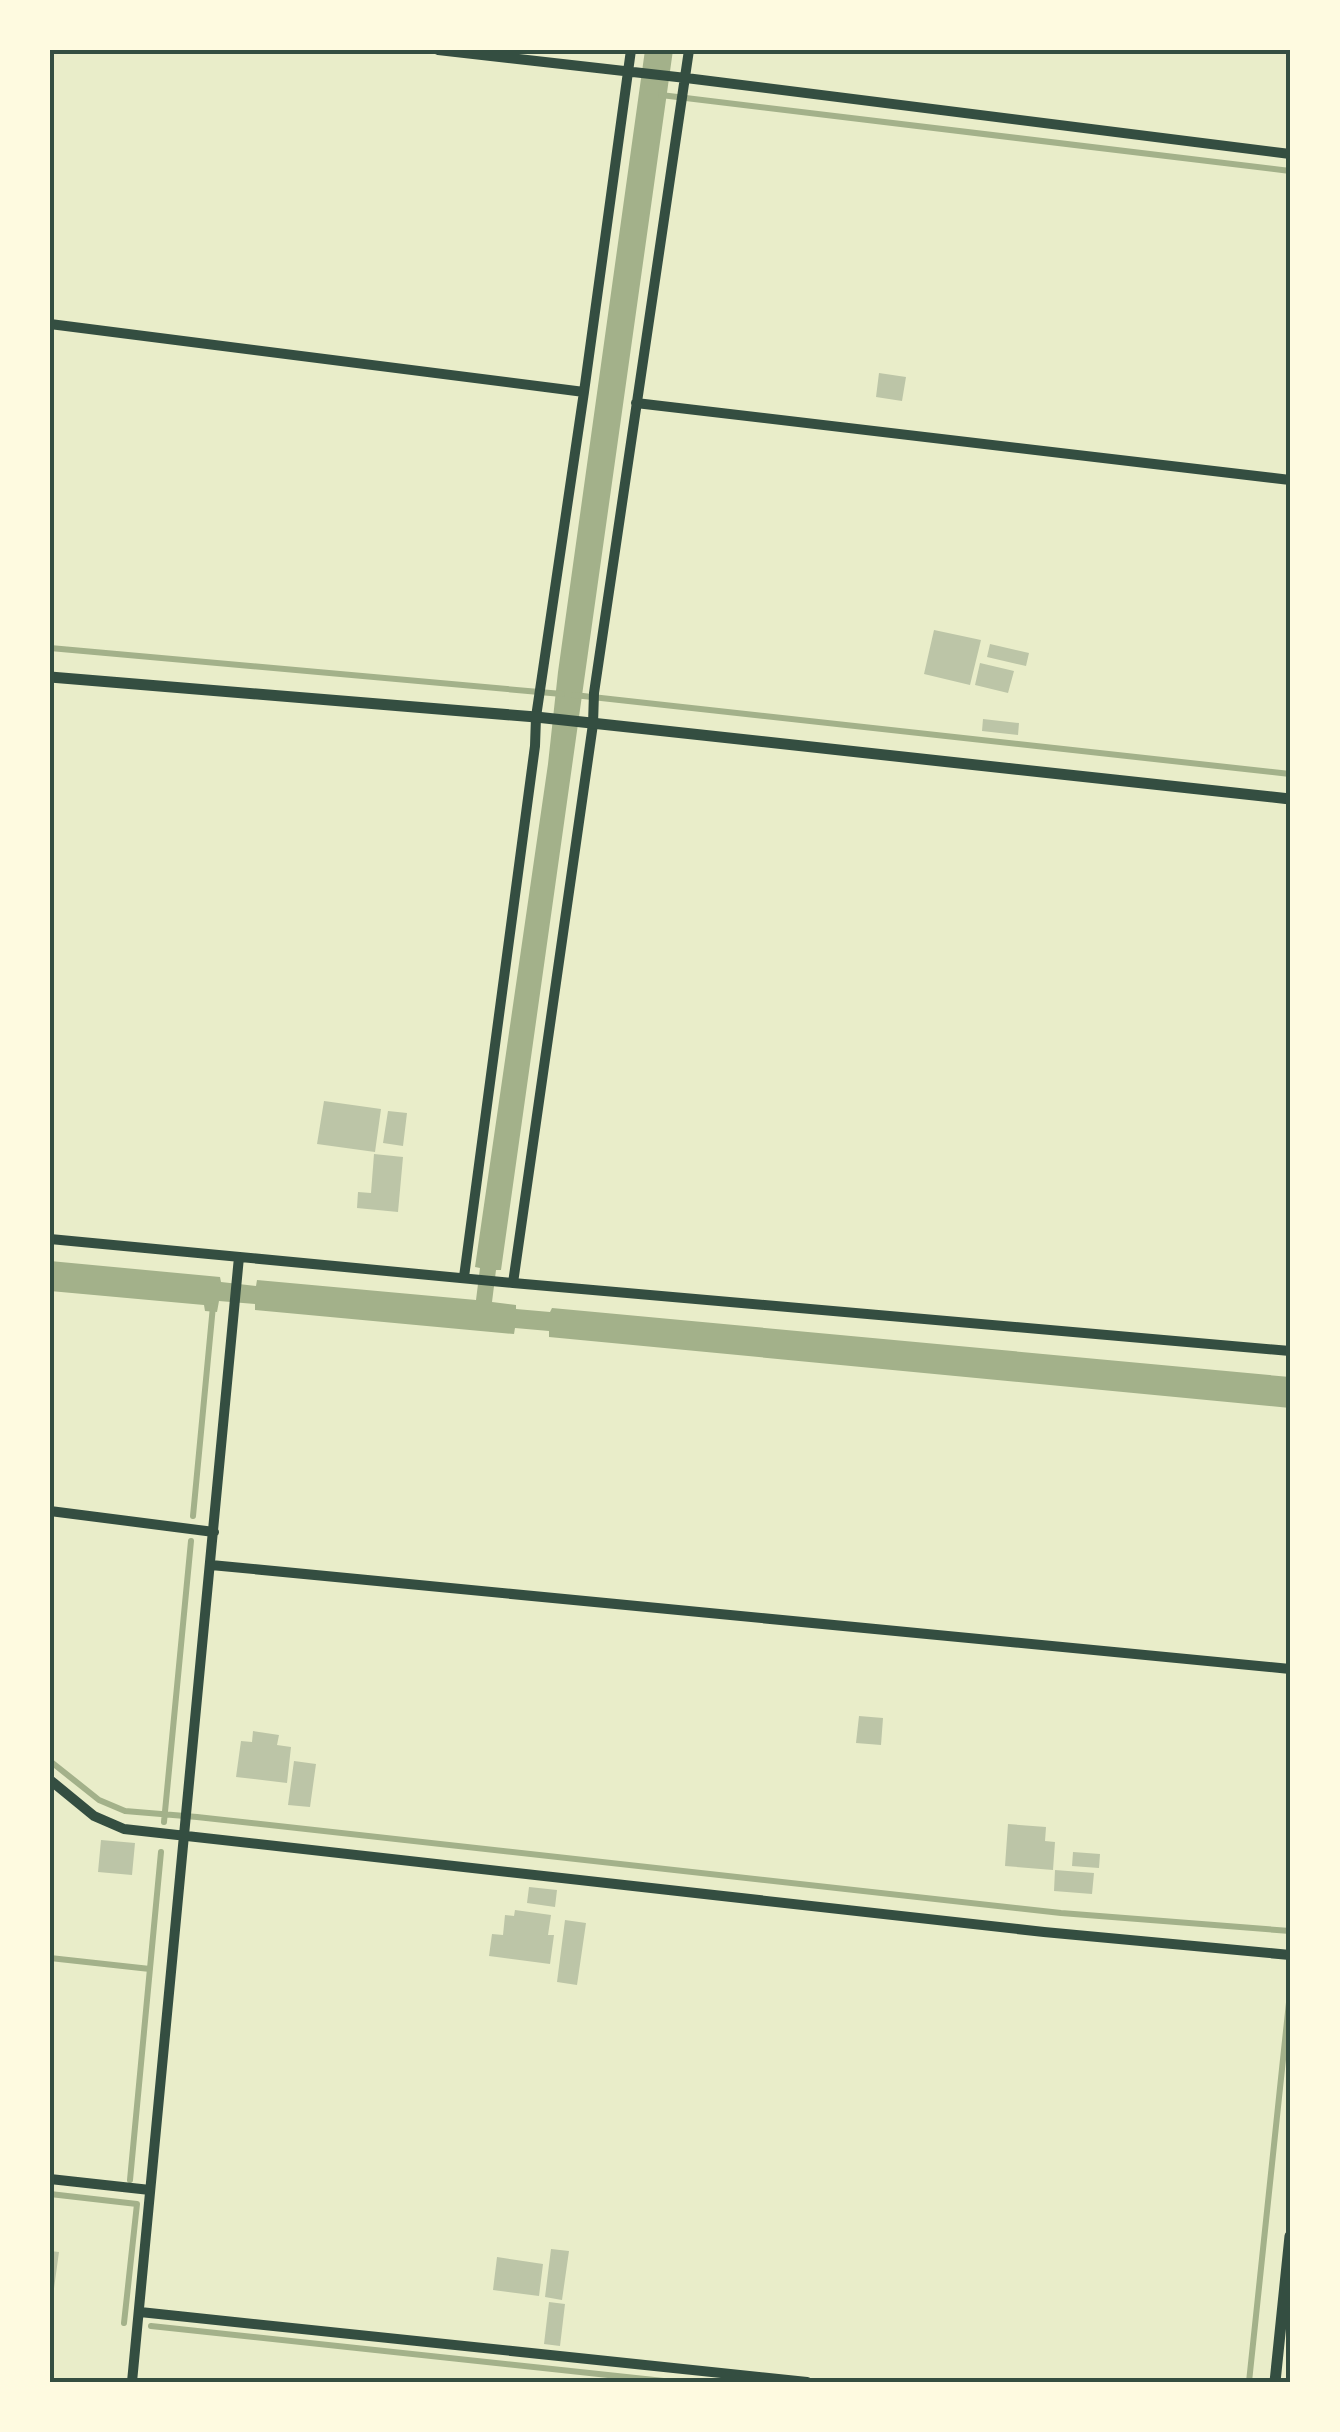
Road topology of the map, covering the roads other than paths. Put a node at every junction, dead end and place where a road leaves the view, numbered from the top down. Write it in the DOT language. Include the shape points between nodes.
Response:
graph roads {
  1 [pos="438,50"];
  2 [pos="631,50"];
  3 [pos="689,50"];
  4 [pos="629,73"];
  5 [pos="684,82"];
  6 [pos="1290,154"];
  7 [pos="50,324"];
  8 [pos="584,392"];
  9 [pos="636,403"];
  10 [pos="1290,480"];
  11 [pos="50,677"];
  12 [pos="539,717"];
  13 [pos="590,723"];
  14 [pos="1290,799"];
  15 [pos="50,1239"];
  16 [pos="239,1257"];
  17 [pos="468,1278"];
  18 [pos="513,1283"];
  19 [pos="1290,1352"];
  20 [pos="50,1510"];
  21 [pos="214,1532"];
  22 [pos="211,1565"];
  23 [pos="1290,1669"];
  24 [pos="50,1780"];
  25 [pos="184,1836"];
  26 [pos="1290,1955"];
  27 [pos="50,2179"];
  28 [pos="150,2190"];
  29 [pos="1290,2236"];
  30 [pos="140,2312"];
  31 [pos="132,2382"];
  32 [pos="807,2382"];
  33 [pos="1275,2382"];
  1 -- 4 [label="street"];
  2 -- 4 [label="street"];
  3 -- 5 [label="street"];
  4 -- 5 [label="street"];
  4 -- 8 [label="street"];
  5 -- 6 [label="street"];
  5 -- 9 [label="street"];
  7 -- 8 [label="street"];
  8 -- 12 [label="street"];
  9 -- 10 [label="street"];
  9 -- 13 [label="street"];
  11 -- 12 [label="street"];
  12 -- 13 [label="street"];
  12 -- 17 [label="street"];
  13 -- 14 [label="street"];
  13 -- 18 [label="street"];
  15 -- 16 [label="street"];
  16 -- 17 [label="street"];
  16 -- 21 [label="street"];
  17 -- 18 [label="street"];
  18 -- 19 [label="street"];
  20 -- 21 [label="street"];
  21 -- 22 [label="street"];
  22 -- 23 [label="street"];
  22 -- 25 [label="street"];
  24 -- 25 [label="street" via="94,1816 124,1829"];
  25 -- 26 [label="street"];
  25 -- 28 [label="street"];
  27 -- 28 [label="street"];
  28 -- 30 [label="street"];
  29 -- 33 [label="street"];
  30 -- 31 [label="street"];
  30 -- 32 [label="street"];
}
